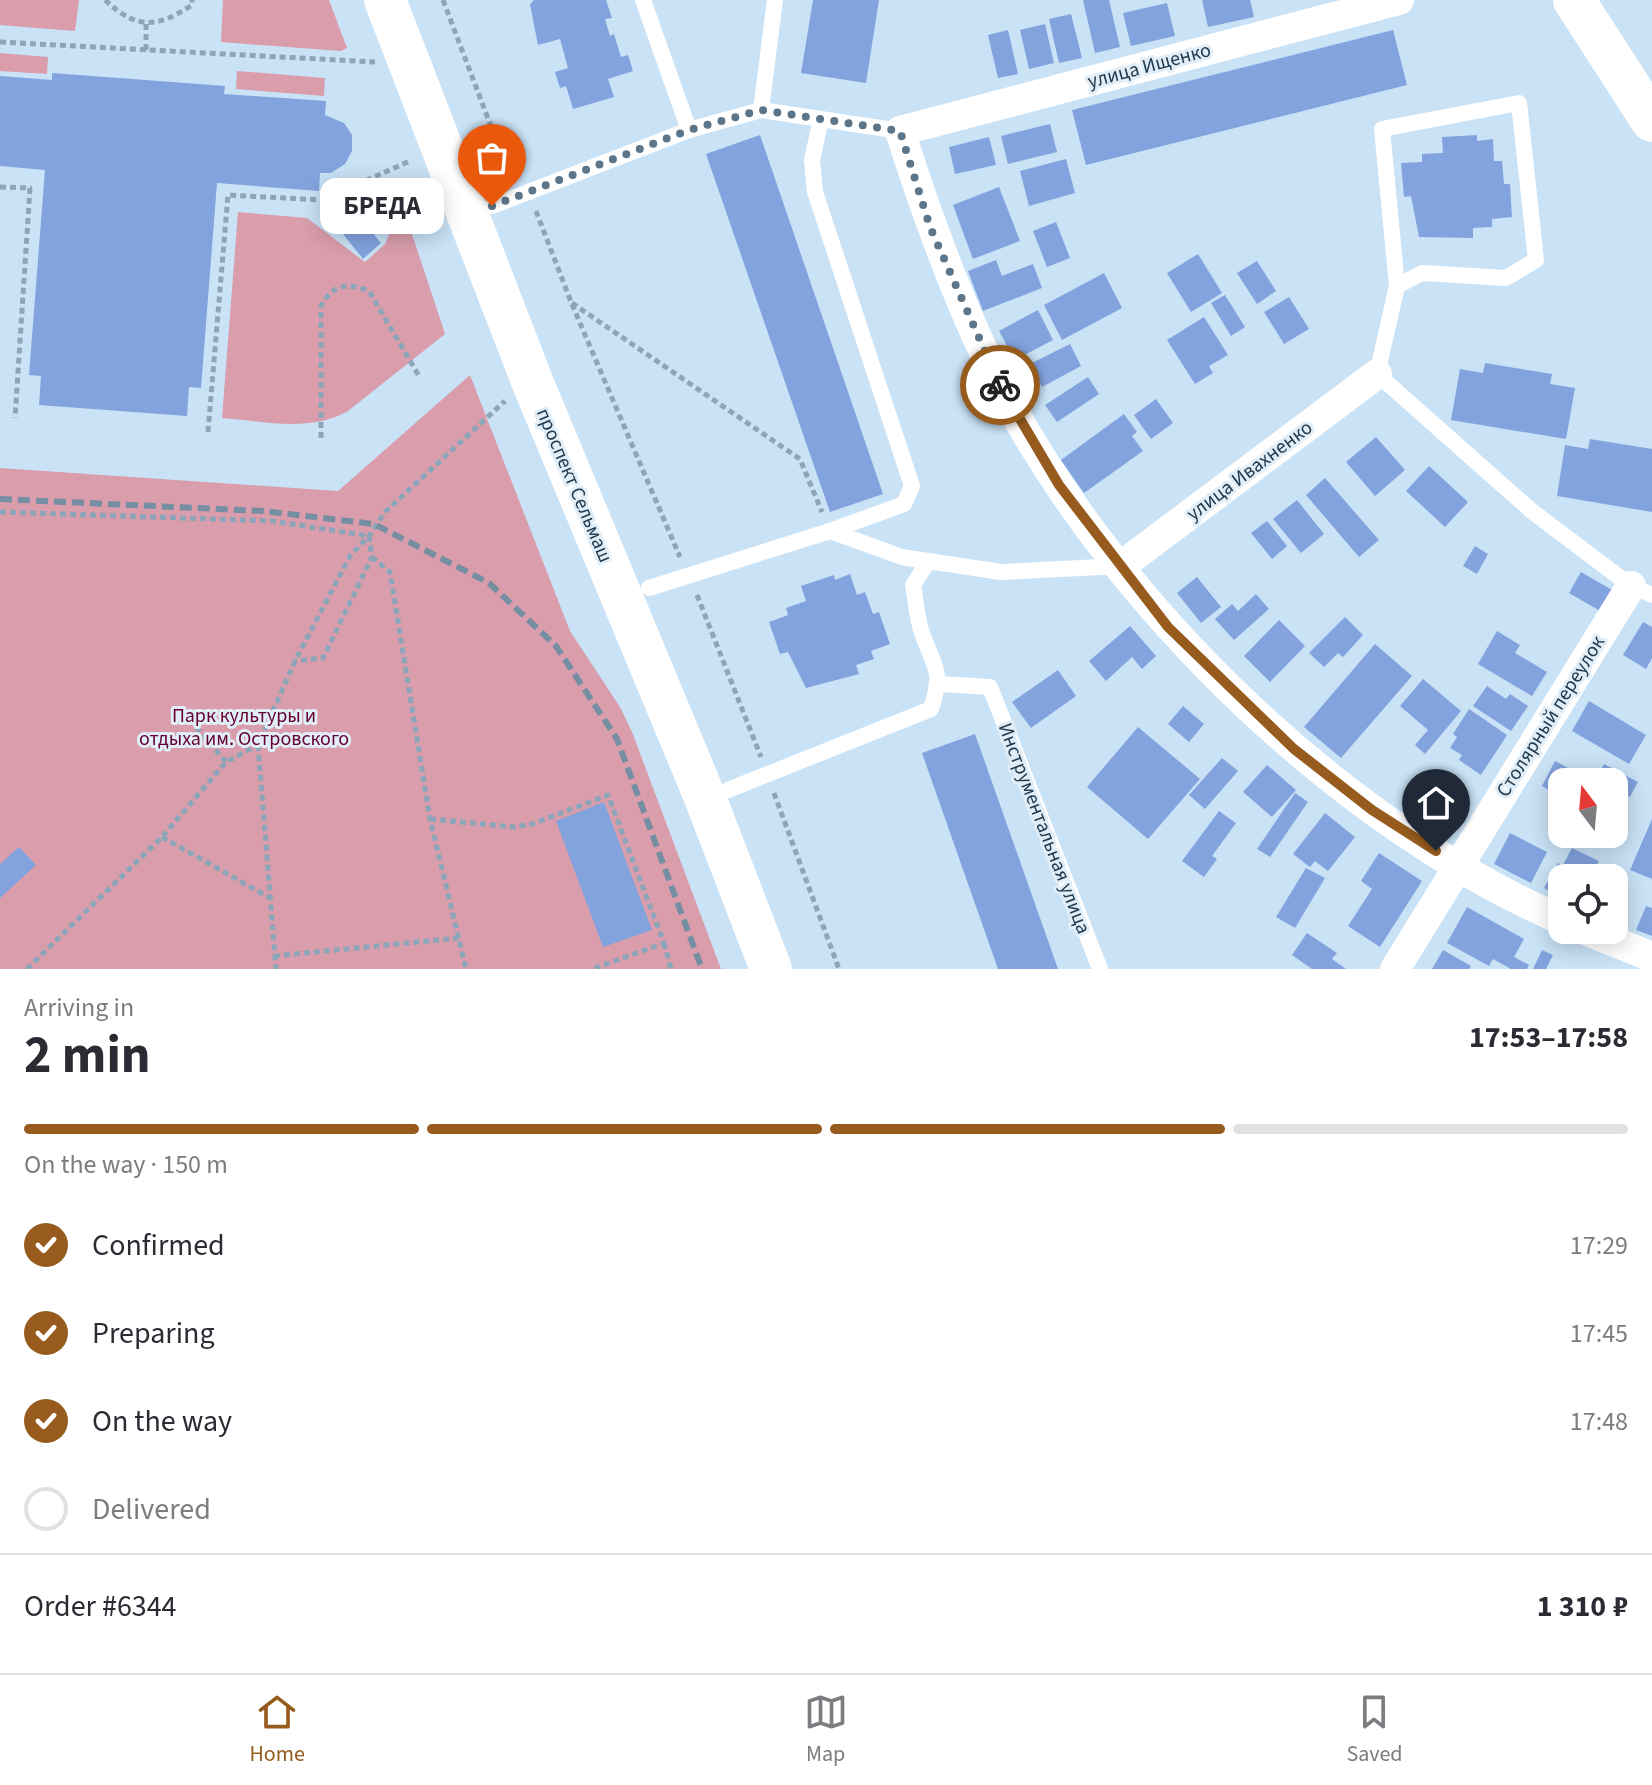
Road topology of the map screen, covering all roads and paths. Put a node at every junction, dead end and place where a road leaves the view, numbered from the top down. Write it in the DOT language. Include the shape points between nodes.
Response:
graph roads {
  1 [pos="105,0"];
  2 [pos="192,0"];
  3 [pos="385,0"];
  4 [pos="414,0"];
  5 [pos="443,0"];
  6 [pos="643,0"];
  7 [pos="775,0"];
  8 [pos="1399,0"];
  9 [pos="1574,0"];
  10 [pos="146,21"];
  11 [pos="0,42"];
  12 [pos="146,50"];
  13 [pos="390,62"];
  14 [pos="761,110"];
  15 [pos="821,119"];
  16 [pos="1652,121"];
  17 [pos="689,130"];
  18 [pos="900,131"];
  19 [pos="413,160"];
  20 [pos="0,187"];
  21 [pos="505,201"];
  22 [pos="1397,286"];
  23 [pos="571,302"];
  24 [pos="1377,374"];
  25 [pos="419,376"];
  26 [pos="532,381"];
  27 [pos="15,418"];
  28 [pos="208,432"];
  29 [pos="321,438"];
  30 [pos="0,512"];
  31 [pos="830,531"];
  32 [pos="369,536"];
  33 [pos="372,557"];
  34 [pos="928,562"];
  35 [pos="1121,566"];
  36 [pos="649,588"];
  37 [pos="1642,591"];
  38 [pos="295,661"];
  39 [pos="939,684"];
  40 [pos="196,727"];
  41 [pos="258,745"];
  42 [pos="226,762"];
  43 [pos="728,790"];
  44 [pos="430,819"];
  45 [pos="162,837"];
  46 [pos="1457,864"];
  47 [pos="270,898"];
  48 [pos="1548,914"];
  49 [pos="459,938"];
  50 [pos="664,943"];
  51 [pos="1620,944"];
  52 [pos="274,956"];
  53 [pos="1652,957"];
  54 [pos="27,969"];
  55 [pos="276,969"];
  56 [pos="466,969"];
  57 [pos="593,969"];
  58 [pos="671,969"];
  59 [pos="771,969"];
  60 [pos="797,969"];
  61 [pos="1100,969"];
  62 [pos="1395,969"];
  1 -- 10 [label="path" via="126,20"];
  2 -- 10 [label="path" via="166,22"];
  3 -- 26 [label="main road, проспект Сельмаш"];
  4 -- 21 [label="main road, проспект Сельмаш"];
  5 -- 21 [label="path"];
  6 -- 17 [label="lane"];
  7 -- 14 [label="lane"];
  8 -- 18 [label="street, улица Ищенко"];
  9 -- 16 [label="main road"];
  10 -- 12 [label="path"];
  11 -- 12 [label="path"];
  12 -- 13 [label="path"];
  14 -- 15 [label="lane"];
  14 -- 17 [label="lane"];
  15 -- 18 [label="lane"];
  15 -- 31 [label="lane" via="812,160 815,192 912,486 904,504"];
  17 -- 21 [label="lane"];
  18 -- 35 [label="street" via="930,227 1008,400 1059,485"];
  19 -- 28 [label="path" via="322,200 228,195"];
  20 -- 27 [label="path" via="30,188"];
  21 -- 36 [label="main road, проспект Сельмаш" via="556,371"];
  22 -- 22 [label="lane" via="1382,129 1519,103 1536,260 1506,278 1422,273"];
  22 -- 24 [label="lane"];
  23 -- 31 [label="path" via="800,459"];
  24 -- 35 [label="street, улица Ивахненко"];
  24 -- 37 [label="lane" via="1533,512"];
  25 -- 29 [label="path" via="369,291 340,286 328,292 321,306"];
  26 -- 32 [label="path" via="385,512"];
  26 -- 59 [label="main road, проспект Сельмаш"];
  30 -- 32 [label="path" via="272,521"];
  31 -- 34 [label="lane"];
  31 -- 36 [label="lane"];
  32 -- 33 [label="path"];
  32 -- 38 [label="path" via="350,556"];
  33 -- 38 [label="path" via="323,658"];
  33 -- 44 [label="path" via="390,572"];
  34 -- 35 [label="lane" via="1001,572"];
  34 -- 39 [label="lane" via="913,585"];
  35 -- 46 [label="street" via="1168,627 1294,749 1372,810"];
  36 -- 43 [label="main road, проспект Сельмаш"];
  37 -- 46 [label="street, Столярный переулок"];
  38 -- 41 [label="path"];
  39 -- 43 [label="lane" via="931,709"];
  39 -- 61 [label="lane, Инструментальная улица" via="990,687"];
  40 -- 42 [label="path"];
  41 -- 42 [label="path"];
  41 -- 47 [label="path"];
  42 -- 45 [label="path"];
  43 -- 60 [label="main road, проспект Сельмаш"];
  44 -- 49 [label="path"];
  44 -- 50 [label="path" via="514,827 608,795"];
  45 -- 47 [label="path"];
  45 -- 54 [label="path"];
  46 -- 48 [label="street"];
  46 -- 62 [label="street, Столярный переулок"];
  47 -- 52 [label="path"];
  49 -- 52 [label="path"];
  49 -- 56 [label="path"];
  50 -- 57 [label="path"];
  50 -- 58 [label="path"];
  51 -- 53 [label="street"];
  52 -- 55 [label="path"];
}
